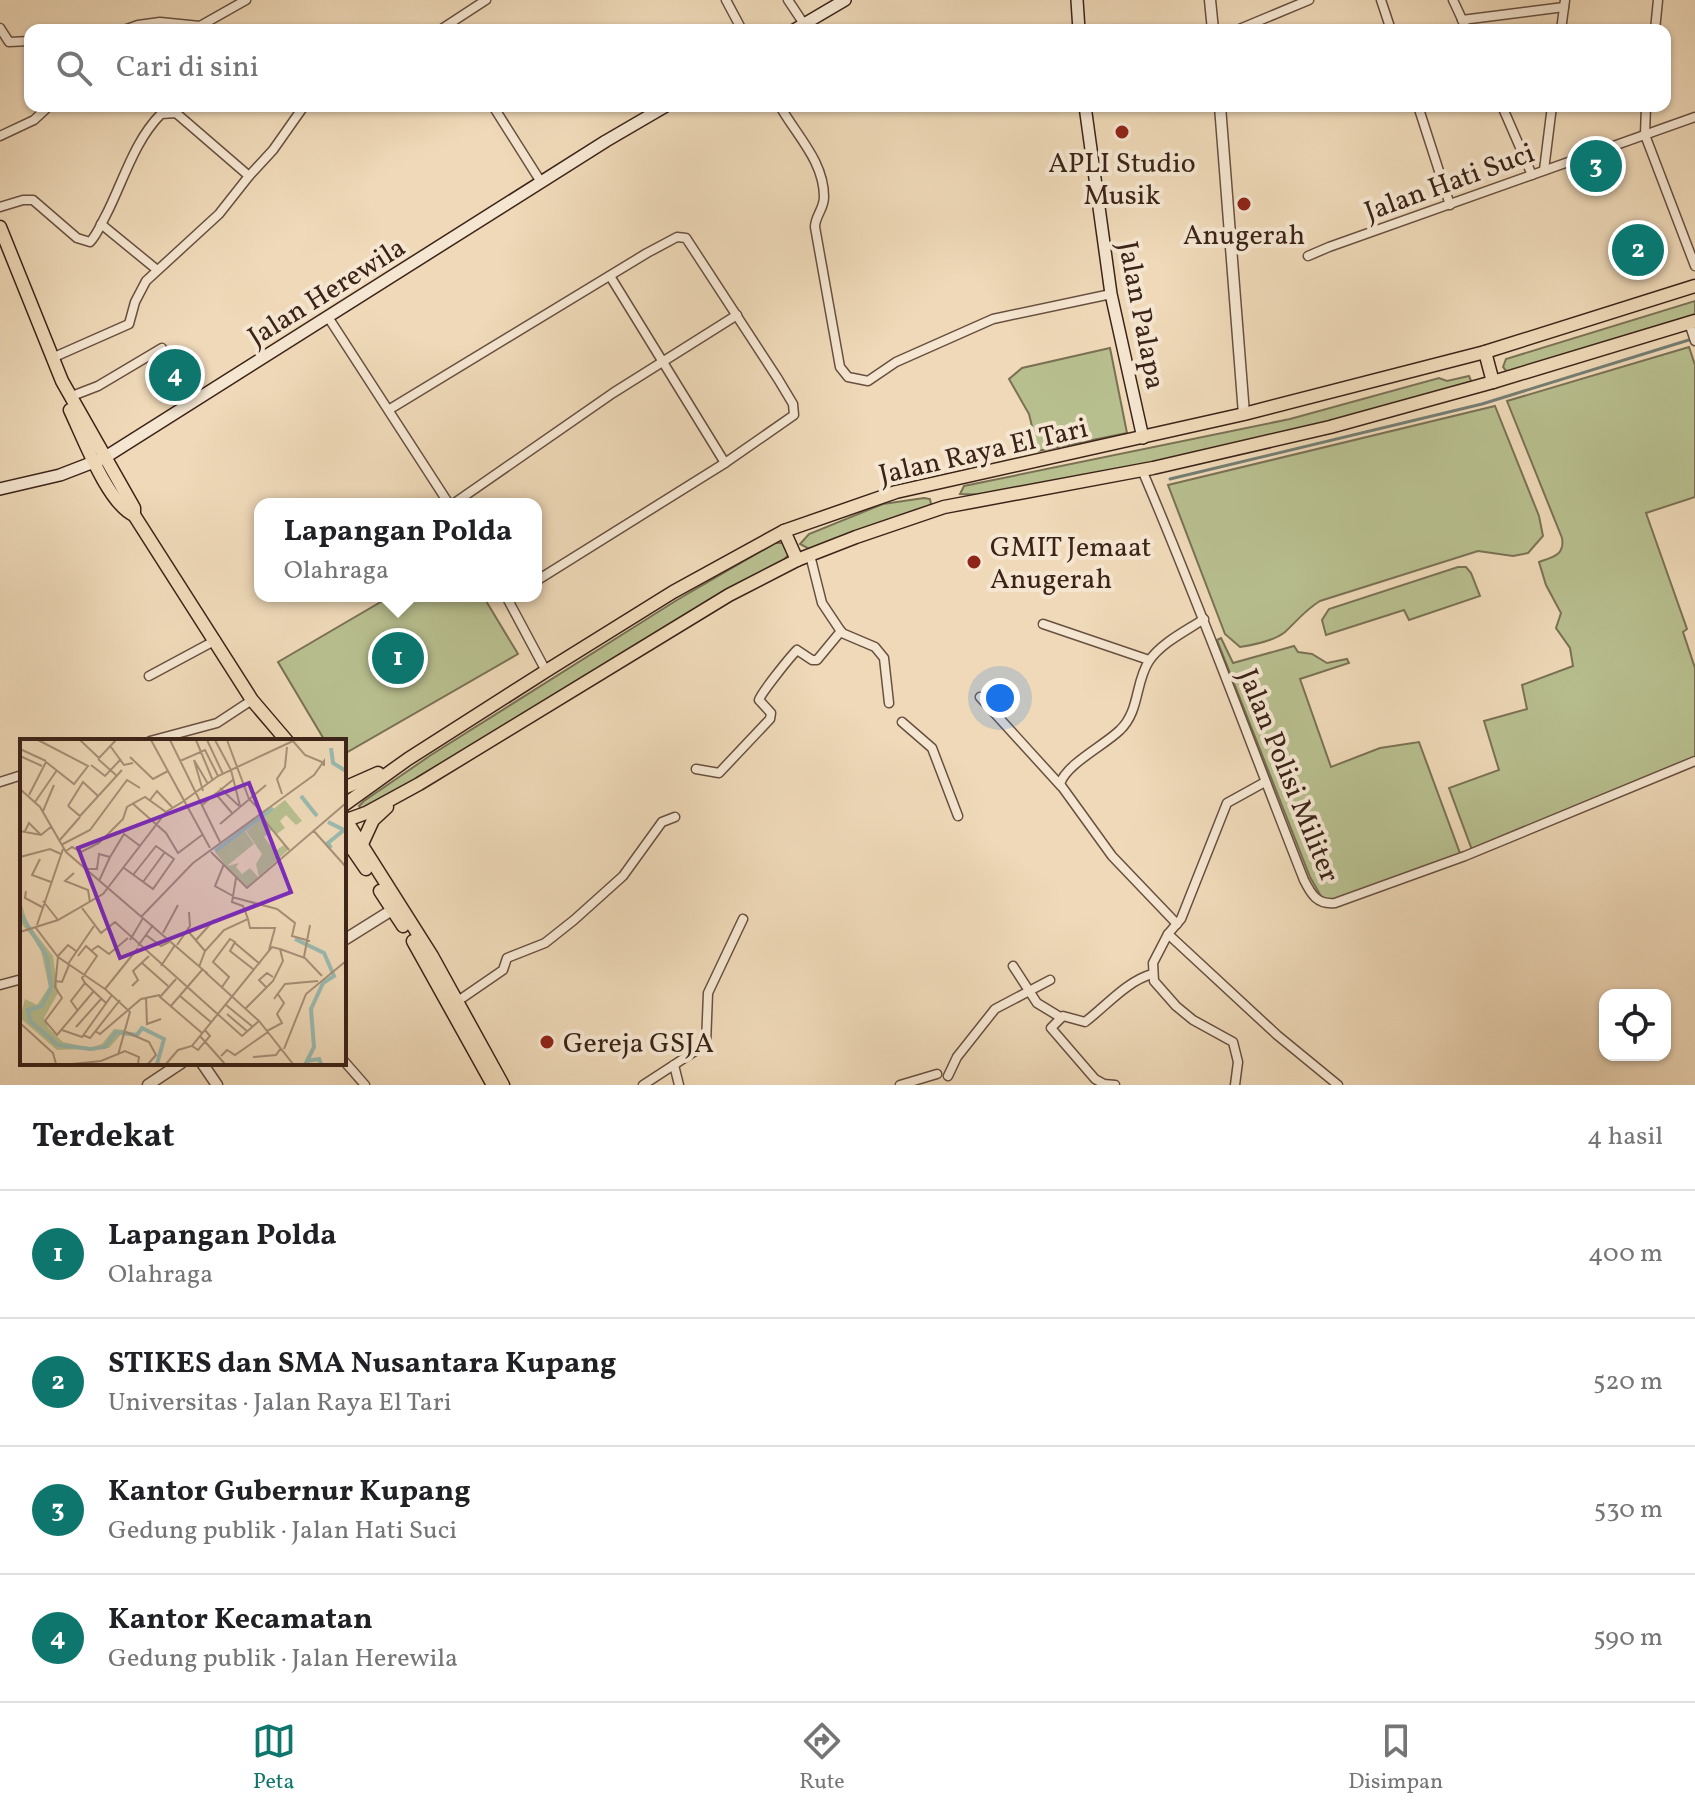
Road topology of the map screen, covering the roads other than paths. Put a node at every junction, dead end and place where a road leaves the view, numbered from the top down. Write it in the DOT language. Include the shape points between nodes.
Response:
graph roads {
  1 [pos="246,0"];
  2 [pos="486,0"];
  3 [pos="726,0"];
  4 [pos="788,0"];
  5 [pos="845,0"];
  6 [pos="1077,0"];
  7 [pos="1210,0"];
  8 [pos="1309,0"];
  9 [pos="1381,0"];
  10 [pos="1453,0"];
  11 [pos="1658,0"];
  12 [pos="1565,4"];
  13 [pos="1462,20"];
  14 [pos="151,24"];
  15 [pos="172,24"];
  16 [pos="206,24"];
  17 [pos="450,24"];
  18 [pos="739,24"];
  19 [pos="798,24"];
  20 [pos="804,24"];
  21 [pos="1079,24"];
  22 [pos="1212,24"];
  23 [pos="1251,24"];
  24 [pos="1389,24"];
  25 [pos="1464,24"];
  26 [pos="1562,24"];
  27 [pos="1656,24"];
  28 [pos="0,28"];
  29 [pos="24,41"];
  30 [pos="43,112"];
  31 [pos="163,112"];
  32 [pos="174,112"];
  33 [pos="300,112"];
  34 [pos="497,112"];
  35 [pos="656,112"];
  36 [pos="784,112"];
  37 [pos="1086,112"];
  38 [pos="1220,112"];
  39 [pos="1420,112"];
  40 [pos="1505,112"];
  41 [pos="1551,112"];
  42 [pos="1646,112"];
  43 [pos="1695,117"];
  44 [pos="1645,135"];
  45 [pos="0,136"];
  46 [pos="1544,170"];
  47 [pos="1532,175"];
  48 [pos="249,176"];
  49 [pos="541,182"];
  50 [pos="1450,205"];
  51 [pos="0,207"];
  52 [pos="101,224"];
  53 [pos="0,227"];
  54 [pos="1308,256"];
  55 [pos="1695,266"];
  56 [pos="156,269"];
  57 [pos="610,276"];
  58 [pos="1695,286"];
  59 [pos="1111,294"];
  60 [pos="737,315"];
  61 [pos="328,317"];
  62 [pos="1693,329"];
  63 [pos="162,348"];
  64 [pos="1485,352"];
  65 [pos="52,358"];
  66 [pos="662,363"];
  67 [pos="62,381"];
  68 [pos="1493,382"];
  69 [pos="72,396"];
  70 [pos="390,409"];
  71 [pos="1244,414"];
  72 [pos="1143,438"];
  73 [pos="100,461"];
  74 [pos="725,463"];
  75 [pos="1142,470"];
  76 [pos="938,482"];
  77 [pos="0,489"];
  78 [pos="447,498"];
  79 [pos="460,498"];
  80 [pos="944,507"];
  81 [pos="784,531"];
  82 [pos="803,558"];
  83 [pos="542,577"];
  84 [pos="511,602"];
  85 [pos="1204,619"];
  86 [pos="1043,624"];
  87 [pos="841,631"];
  88 [pos="216,640"];
  89 [pos="1149,660"];
  90 [pos="546,671"];
  91 [pos="149,676"];
  92 [pos="980,697"];
  93 [pos="252,700"];
  94 [pos="889,703"];
  95 [pos="264,714"];
  96 [pos="902,722"];
  97 [pos="157,739"];
  98 [pos="280,739"];
  99 [pos="285,739"];
  100 [pos="408,759"];
  101 [pos="1695,761"];
  102 [pos="696,769"];
  103 [pos="20,776"];
  104 [pos="0,782"];
  105 [pos="1265,782"];
  106 [pos="419,784"];
  107 [pos="1061,786"];
  108 [pos="346,787"];
  109 [pos="346,804"];
  110 [pos="958,816"];
  111 [pos="675,817"];
  112 [pos="346,820"];
  113 [pos="346,822"];
  114 [pos="346,841"];
  115 [pos="361,846"];
  116 [pos="392,910"];
  117 [pos="743,919"];
  118 [pos="1177,924"];
  119 [pos="1168,934"];
  120 [pos="346,939"];
  121 [pos="1013,966"];
  122 [pos="1152,974"];
  123 [pos="20,980"];
  124 [pos="1050,980"];
  125 [pos="0,985"];
  126 [pos="1026,993"];
  127 [pos="453,1005"];
  128 [pos="1060,1017"];
  129 [pos="346,1063"];
  130 [pos="178,1065"];
  131 [pos="203,1065"];
  132 [pos="674,1065"];
  133 [pos="937,1074"];
  134 [pos="948,1076"];
  135 [pos="148,1085"];
  136 [pos="217,1085"];
  137 [pos="365,1085"];
  138 [pos="493,1085"];
  139 [pos="503,1085"];
  140 [pos="643,1085"];
  141 [pos="679,1085"];
  142 [pos="900,1085"];
  143 [pos="1115,1085"];
  144 [pos="1235,1085"];
  145 [pos="1338,1085"];
  1 -- 16 [label="street"];
  2 -- 17 [label="street"];
  3 -- 18 [label="street"];
  4 -- 19 [label="street"];
  5 -- 20 [label="main road"];
  6 -- 21 [label="main road"];
  7 -- 22 [label="street"];
  8 -- 23 [label="street"];
  9 -- 24 [label="street"];
  10 -- 13 [label="street"];
  11 -- 27 [label="street"];
  12 -- 13 [label="street"];
  12 -- 26 [label="street"];
  13 -- 25 [label="street"];
  14 -- 15 [label="street"];
  28 -- 29 [label="street" via="9,42"];
  30 -- 45 [label="street"];
  31 -- 52 [label="street" via="146,133"];
  32 -- 48 [label="street"];
  33 -- 48 [label="street"];
  34 -- 49 [label="street"];
  35 -- 49 [label="main road, Jalan Herewila"];
  36 -- 59 [label="street" via="807,147 822,185 824,203 815,227 840,367 848,377 868,381 896,362 993,319"];
  37 -- 59 [label="main road, Jalan Palapa"];
  38 -- 71 [label="street"];
  39 -- 50 [label="street"];
  40 -- 47 [label="street"];
  41 -- 46 [label="street"];
  42 -- 44 [label="street"];
  43 -- 44 [label="street, Jalan Hati Suci"];
  44 -- 46 [label="street, Jalan Hati Suci"];
  44 -- 55 [label="street"];
  46 -- 47 [label="street, Jalan Hati Suci"];
  47 -- 50 [label="street, Jalan Hati Suci"];
  48 -- 56 [label="street" via="219,214"];
  49 -- 61 [label="main road, Jalan Herewila"];
  50 -- 54 [label="street, Jalan Hati Suci"];
  51 -- 52 [label="street" via="33,200 86,243 93,241"];
  52 -- 56 [label="street"];
  53 -- 65 [label="main road"];
  56 -- 65 [label="street" via="141,289 129,324"];
  57 -- 60 [label="street" via="657,247 685,237"];
  57 -- 66 [label="street"];
  57 -- 70 [label="street"];
  58 -- 64 [label="main road, Jalan Raya El Tari"];
  59 -- 72 [label="main road, Jalan Palapa"];
  60 -- 66 [label="street"];
  60 -- 74 [label="street" via="795,411"];
  61 -- 70 [label="street"];
  61 -- 73 [label="main road, Jalan Herewila"];
  62 -- 68 [label="main road, Jalan Raya El Tari"];
  63 -- 69 [label="street"];
  64 -- 68 [label="main road"];
  64 -- 71 [label="main road, Jalan Raya El Tari"];
  65 -- 67 [label="main road"];
  66 -- 74 [label="street"];
  66 -- 79 [label="street"];
  67 -- 69 [label="main road"];
  67 -- 73 [label="main road" via="62,394"];
  68 -- 75 [label="main road, Jalan Raya El Tari" via="1330,427"];
  69 -- 73 [label="main road"];
  70 -- 78 [label="street"];
  71 -- 72 [label="main road, Jalan Raya El Tari"];
  72 -- 76 [label="main road, Jalan Raya El Tari"];
  73 -- 77 [label="main road, Jalan Herewila"];
  73 -- 88 [label="main road" via="124,511 134,515"];
  74 -- 83 [label="street"];
  75 -- 80 [label="main road, Jalan Raya El Tari"];
  75 -- 85 [label="street, Jalan Polisi Militer"];
  76 -- 80 [label="main road"];
  76 -- 81 [label="main road, Jalan Raya El Tari"];
  80 -- 82 [label="main road, Jalan Raya El Tari"];
  81 -- 82 [label="main road"];
  81 -- 90 [label="main road, Jalan Raya El Tari"];
  82 -- 87 [label="street"];
  82 -- 106 [label="main road, Jalan Raya El Tari" via="716,603"];
  84 -- 90 [label="street"];
  85 -- 89 [label="street"];
  85 -- 105 [label="street, Jalan Polisi Militer"];
  86 -- 89 [label="street"];
  87 -- 94 [label="street" via="875,647 884,658"];
  87 -- 102 [label="street" via="817,660 797,650 789,658 759,700 770,719 719,773"];
  88 -- 91 [label="street"];
  88 -- 93 [label="main road"];
  89 -- 107 [label="street" via="1123,728 1066,772"];
  90 -- 100 [label="main road, Jalan Raya El Tari"];
  92 -- 107 [label="street"];
  93 -- 95 [label="main road"];
  93 -- 97 [label="street" via="217,723"];
  95 -- 98 [label="main road"];
  95 -- 99 [label="main road"];
  96 -- 110 [label="street" via="932,748"];
  100 -- 108 [label="main road"];
  100 -- 109 [label="main road, Jalan Raya El Tari"];
  101 -- 105 [label="street, Jalan Polisi Militer" via="1465,856 1326,904 1311,894"];
  103 -- 104 [label="street"];
  105 -- 118 [label="street" via="1227,803"];
  106 -- 112 [label="main road, Jalan Raya El Tari"];
  106 -- 115 [label="main road" via="373,820"];
  107 -- 118 [label="street" via="1112,856"];
  111 -- 127 [label="street" via="662,822 623,876 574,920 545,943 507,958 503,970"];
  113 -- 115 [label="main road"];
  114 -- 116 [label="main road"];
  115 -- 127 [label="main road"];
  116 -- 120 [label="street"];
  116 -- 127 [label="main road"];
  117 -- 132 [label="street" via="708,993 706,1044"];
  118 -- 119 [label="street"];
  119 -- 122 [label="street"];
  119 -- 145 [label="street"];
  121 -- 126 [label="street"];
  122 -- 128 [label="street" via="1085,1022"];
  122 -- 144 [label="street" via="1176,1006 1233,1042 1238,1062"];
  123 -- 125 [label="street"];
  124 -- 126 [label="street"];
  126 -- 128 [label="street"];
  126 -- 134 [label="street" via="995,1009"];
  127 -- 138 [label="main road"];
  127 -- 139 [label="main road"];
  128 -- 143 [label="street" via="1052,1030 1095,1079"];
  129 -- 137 [label="street"];
  130 -- 135 [label="street"];
  131 -- 136 [label="street"];
  132 -- 140 [label="street"];
  132 -- 141 [label="street"];
  133 -- 142 [label="street"];
}
